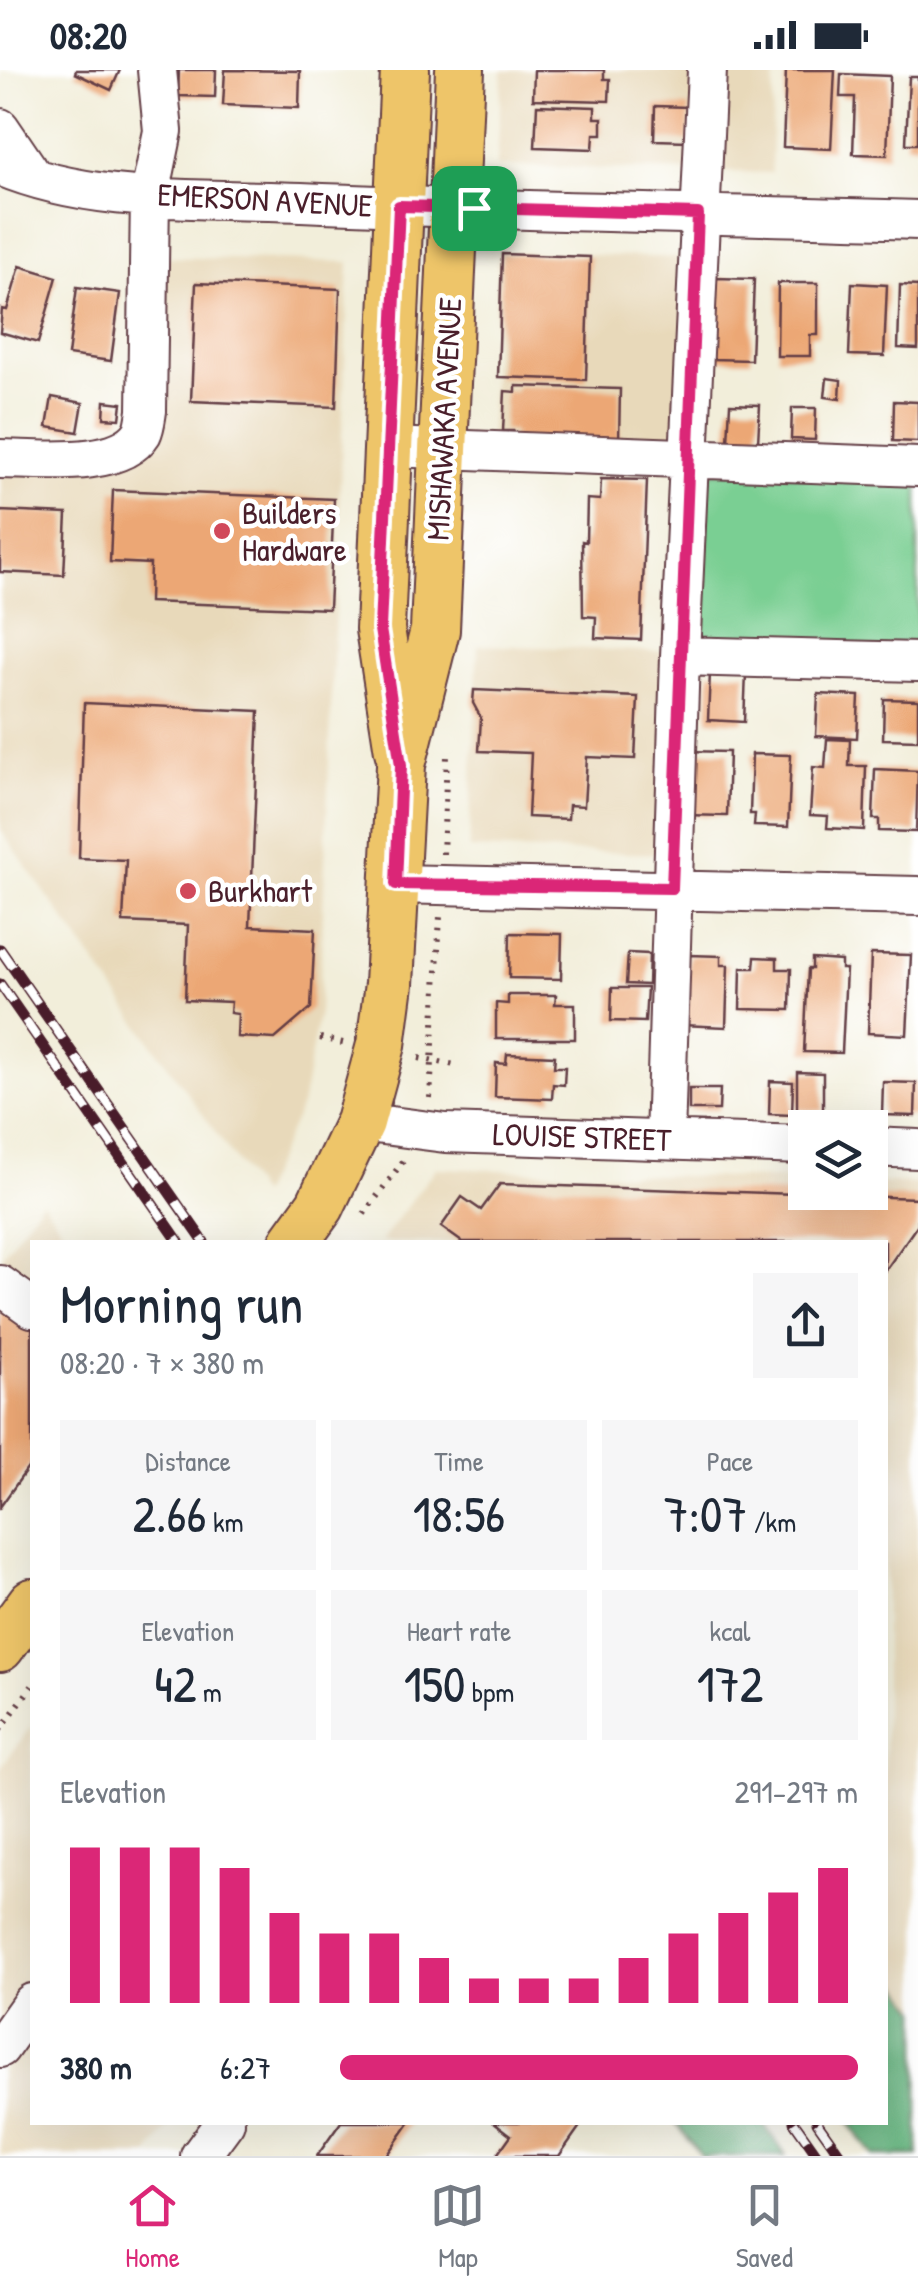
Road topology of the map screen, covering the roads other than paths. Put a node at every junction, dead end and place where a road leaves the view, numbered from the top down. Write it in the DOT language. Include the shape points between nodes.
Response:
graph roads {
  1 [pos="157,70"];
  2 [pos="405,70"];
  3 [pos="460,70"];
  4 [pos="707,70"];
  5 [pos="0,128"];
  6 [pos="17,172"];
  7 [pos="150,195"];
  8 [pos="399,206"];
  9 [pos="454,208"];
  10 [pos="698,214"];
  11 [pos="918,220"];
  12 [pos="388,448"];
  13 [pos="443,448"];
  14 [pos="0,459"];
  15 [pos="689,459"];
  16 [pos="918,467"];
  17 [pos="680,656"];
  18 [pos="918,662"];
  19 [pos="401,765"];
  20 [pos="396,884"];
  21 [pos="672,888"];
  22 [pos="918,896"];
  23 [pos="360,1122"];
  24 [pos="664,1140"];
  25 [pos="788,1144"];
  26 [pos="888,1148"];
  27 [pos="918,1149"];
  28 [pos="295,1240"];
  29 [pos="0,1285"];
  30 [pos="30,1307"];
  31 [pos="30,2007"];
  32 [pos="0,2048"];
  33 [pos="223,2125"];
  34 [pos="200,2156"];
  1 -- 7 [label="street" via="164,132"];
  2 -- 8 [label="main road, MISHAWAKA AVENUE"];
  3 -- 9 [label="main road, MISHAWAKA AVENUE"];
  4 -- 10 [label="street"];
  5 -- 6 [label="street"];
  6 -- 7 [label="street, EMERSON AVENUE" via="80,188"];
  7 -- 8 [label="street, EMERSON AVENUE"];
  7 -- 14 [label="street" via="142,434 87,460"];
  8 -- 9 [label="street, EMERSON AVENUE"];
  8 -- 12 [label="main road, MISHAWAKA AVENUE"];
  9 -- 10 [label="street, EMERSON AVENUE"];
  9 -- 13 [label="main road, MISHAWAKA AVENUE"];
  10 -- 11 [label="street, EMERSON AVENUE"];
  10 -- 15 [label="street"];
  12 -- 13 [label="street"];
  12 -- 19 [label="main road, MISHAWAKA AVENUE" via="380,629"];
  13 -- 15 [label="street"];
  13 -- 19 [label="main road, MISHAWAKA AVENUE" via="434,630"];
  15 -- 16 [label="street"];
  15 -- 17 [label="street"];
  17 -- 18 [label="street"];
  17 -- 21 [label="street"];
  19 -- 20 [label="main road, MISHAWAKA AVENUE"];
  20 -- 21 [label="street"];
  20 -- 23 [label="main road, MISHAWAKA AVENUE" via="381,1046"];
  21 -- 22 [label="street"];
  21 -- 24 [label="street"];
  23 -- 24 [label="street, LOUISE STREET" via="445,1134"];
  23 -- 28 [label="main road, MISHAWAKA AVENUE" via="320,1206"];
  24 -- 25 [label="street, LOUISE STREET"];
  26 -- 27 [label="street"];
  29 -- 30 [label="street"];
  31 -- 32 [label="street"];
  33 -- 34 [label="street"];
}
